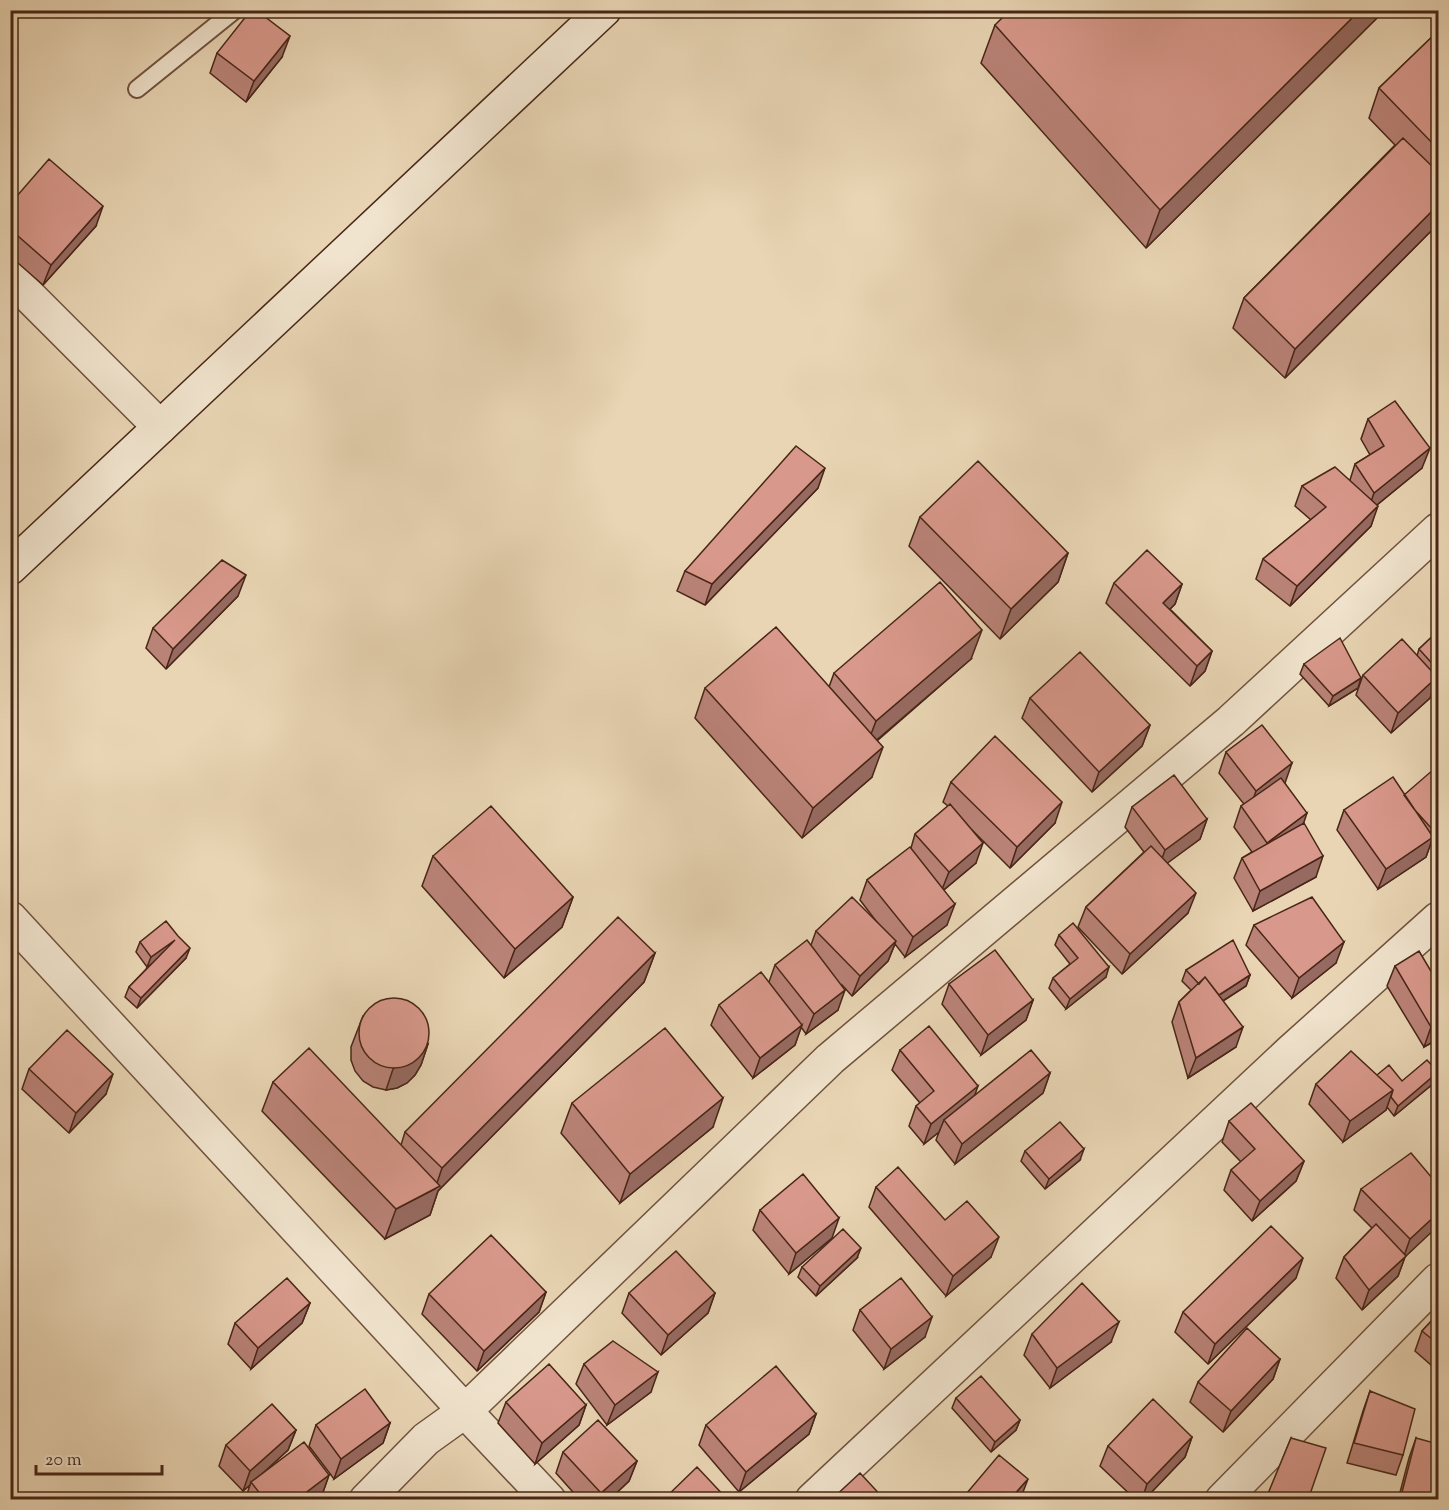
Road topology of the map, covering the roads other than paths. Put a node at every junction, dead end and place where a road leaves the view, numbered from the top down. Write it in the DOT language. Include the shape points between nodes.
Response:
graph roads {
  1 [pos="235,10"];
  2 [pos="604,10"];
  3 [pos="137,89"];
  4 [pos="10,277"];
  5 [pos="160,427"];
  6 [pos="1438,530"];
  7 [pos="10,568"];
  8 [pos="10,918"];
  9 [pos="1438,919"];
  10 [pos="1438,1280"];
  11 [pos="465,1411"];
  12 [pos="366,1500"];
  13 [pos="549,1500"];
  14 [pos="812,1500"];
  15 [pos="1222,1500"];
  1 -- 3 [label="lane"];
  2 -- 5 [label="street"];
  4 -- 5 [label="street"];
  5 -- 7 [label="street"];
  6 -- 11 [label="street" via="1231,721 830,1059"];
  8 -- 11 [label="street"];
  9 -- 14 [label="street" via="1290,1052"];
  10 -- 15 [label="street"];
  11 -- 12 [label="street" via="426,1439"];
  11 -- 13 [label="street"];
}
